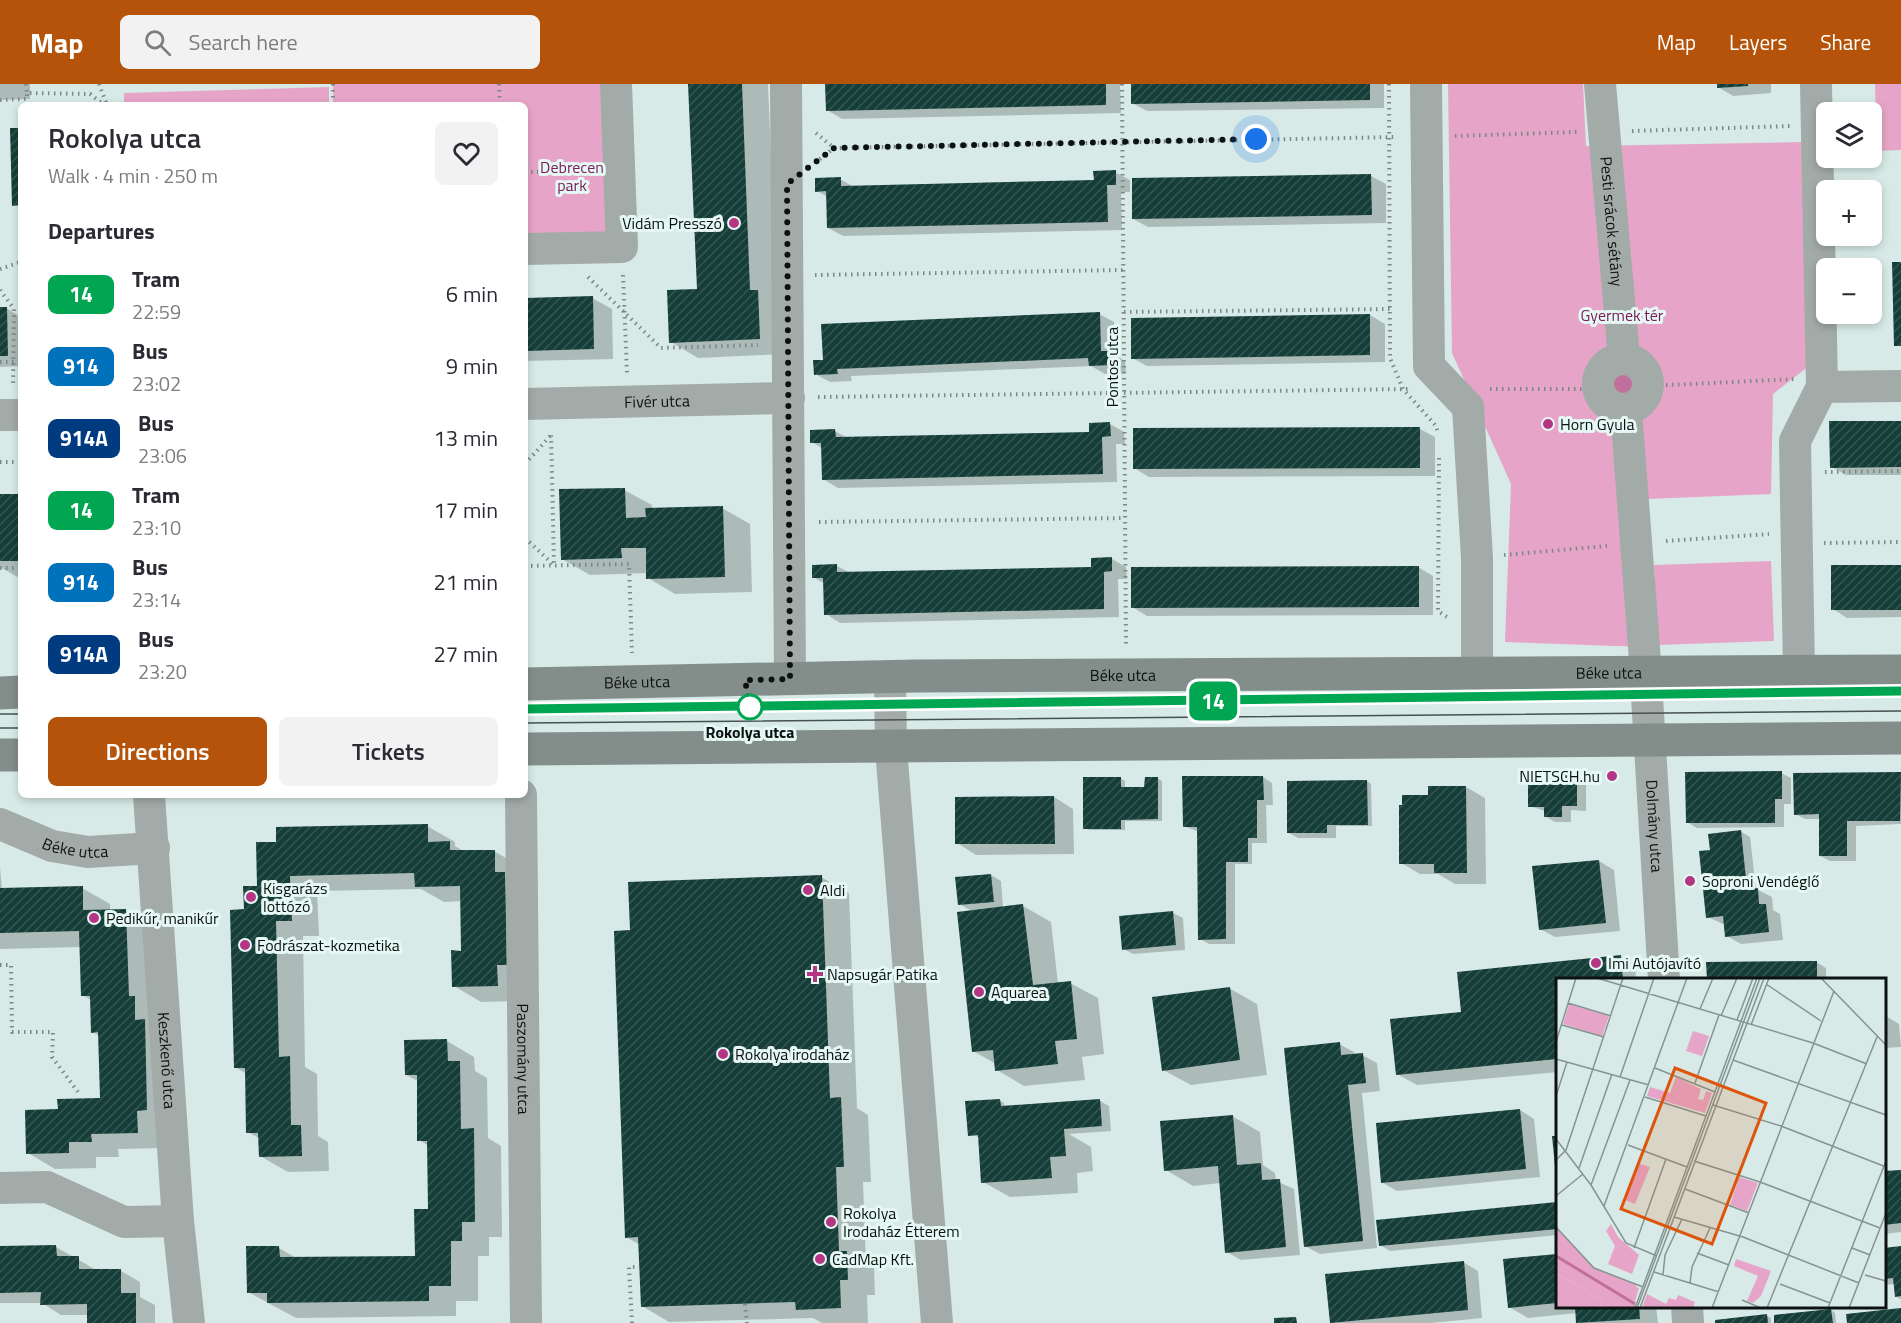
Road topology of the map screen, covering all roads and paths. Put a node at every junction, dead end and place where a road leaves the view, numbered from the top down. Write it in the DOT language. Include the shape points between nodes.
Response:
graph roads {
  1 [pos="26,84"];
  2 [pos="99,84"];
  3 [pos="333,84"];
  4 [pos="499,84"];
  5 [pos="616,84"];
  6 [pos="786,84"];
  7 [pos="1122,84"];
  8 [pos="1426,84"];
  9 [pos="1600,84"];
  10 [pos="1816,84"];
  11 [pos="27,93"];
  12 [pos="0,100"];
  13 [pos="101,102"];
  14 [pos="104,102"];
  15 [pos="333,102"];
  16 [pos="500,102"];
  17 [pos="1426,136"];
  18 [pos="1122,141"];
  19 [pos="528,172"];
  20 [pos="619,172"];
  21 [pos="787,184"];
  22 [pos="622,247"];
  23 [pos="560,248"];
  24 [pos="528,249"];
  25 [pos="18,263"];
  26 [pos="0,269"];
  27 [pos="1124,270"];
  28 [pos="788,276"];
  29 [pos="0,290"];
  30 [pos="1392,309"];
  31 [pos="1124,312"];
  32 [pos="624,313"];
  33 [pos="789,344"];
  34 [pos="1624,358"];
  35 [pos="0,362"];
  36 [pos="14,362"];
  37 [pos="1822,382"];
  38 [pos="1648,386"];
  39 [pos="1901,386"];
  40 [pos="1449,389"];
  41 [pos="1598,389"];
  42 [pos="1124,395"];
  43 [pos="789,398"];
  44 [pos="628,401"];
  45 [pos="538,404"];
  46 [pos="1626,410"];
  47 [pos="11,415"];
  48 [pos="551,435"];
  49 [pos="528,461"];
  50 [pos="0,462"];
  51 [pos="18,462"];
  52 [pos="1901,471"];
  53 [pos="1797,472"];
  54 [pos="1125,518"];
  55 [pos="791,523"];
  56 [pos="1797,537"];
  57 [pos="528,541"];
  58 [pos="1901,542"];
  59 [pos="1635,543"];
  60 [pos="1476,558"];
  61 [pos="528,566"];
  62 [pos="554,566"];
  63 [pos="0,568"];
  64 [pos="18,568"];
  65 [pos="1126,650"];
  66 [pos="1901,671"];
  67 [pos="1799,672"];
  68 [pos="1645,673"];
  69 [pos="1477,674"];
  70 [pos="890,677"];
  71 [pos="790,679"];
  72 [pos="633,682"];
  73 [pos="528,684"];
  74 [pos="18,692"];
  75 [pos="0,693"];
  76 [pos="1901,738"];
  77 [pos="1648,739"];
  78 [pos="891,748"];
  79 [pos="528,749"];
  80 [pos="0,755"];
  81 [pos="18,755"];
  82 [pos="149,798"];
  83 [pos="521,798"];
  84 [pos="0,824"];
  85 [pos="154,848"];
  86 [pos="0,965"];
  87 [pos="1664,978"];
  88 [pos="78,1092"];
  89 [pos="0,1188"];
  90 [pos="178,1221"];
  91 [pos="639,1267"];
  92 [pos="745,1304"];
  93 [pos="1687,1308"];
  94 [pos="189,1323"];
  95 [pos="526,1323"];
  96 [pos="632,1323"];
  97 [pos="747,1323"];
  98 [pos="937,1323"];
  99 [pos="1688,1323"];
  1 -- 11 [label="path"];
  2 -- 14 [label="path"];
  3 -- 15 [label="path"];
  4 -- 16 [label="path"];
  5 -- 20 [label="street"];
  6 -- 21 [label="street"];
  7 -- 18 [label="path, Pontos utca"];
  8 -- 17 [label="street"];
  9 -- 34 [label="street, Pesti srácok sétány"];
  10 -- 37 [label="street"];
  11 -- 12 [label="path" via="27,99"];
  11 -- 13 [label="path" via="90,94"];
  17 -- 18 [label="path"];
  17 -- 40 [label="street" via="1429,366"];
  18 -- 21 [label="path" via="834,148"];
  18 -- 27 [label="path, Pontos utca"];
  19 -- 20 [label="path"];
  20 -- 22 [label="street"];
  21 -- 28 [label="street"];
  22 -- 23 [label="street"];
  22 -- 32 [label="path"];
  23 -- 24 [label="street"];
  23 -- 32 [label="path"];
  25 -- 26 [label="path"];
  27 -- 28 [label="path"];
  27 -- 31 [label="path, Pontos utca"];
  28 -- 33 [label="street"];
  29 -- 36 [label="path" via="14,309"];
  30 -- 31 [label="path"];
  31 -- 42 [label="path, Pontos utca"];
  32 -- 33 [label="path" via="661,348"];
  32 -- 44 [label="path"];
  33 -- 43 [label="street"];
  34 -- 38 [label="street" via="1639,364"];
  34 -- 41 [label="street" via="1603,368"];
  35 -- 36 [label="path"];
  36 -- 47 [label="path"];
  37 -- 38 [label="path"];
  37 -- 39 [label="street"];
  37 -- 53 [label="street" via="1795,441"];
  38 -- 46 [label="street" via="1639,404"];
  40 -- 41 [label="path"];
  40 -- 42 [label="path"];
  40 -- 60 [label="street" via="1468,407"];
  41 -- 46 [label="street" via="1608,405"];
  42 -- 43 [label="path"];
  42 -- 54 [label="path, Pontos utca"];
  43 -- 44 [label="street, Fivér utca"];
  43 -- 55 [label="street"];
  44 -- 45 [label="street, Fivér utca"];
  45 -- 48 [label="path"];
  46 -- 59 [label="street"];
  48 -- 49 [label="path"];
  48 -- 62 [label="path"];
  50 -- 51 [label="path"];
  52 -- 53 [label="path"];
  53 -- 56 [label="street"];
  54 -- 55 [label="path"];
  54 -- 65 [label="path, Pontos utca"];
  55 -- 71 [label="street"];
  56 -- 58 [label="path"];
  56 -- 59 [label="path"];
  56 -- 67 [label="street"];
  57 -- 62 [label="path"];
  59 -- 60 [label="path"];
  59 -- 68 [label="street"];
  60 -- 69 [label="street"];
  61 -- 62 [label="path"];
  62 -- 72 [label="path" via="629,564"];
  63 -- 64 [label="path"];
  66 -- 67 [label="main road, Béke utca"];
  67 -- 68 [label="main road, Béke utca"];
  68 -- 69 [label="main road, Béke utca"];
  68 -- 77 [label="street, Dolmány utca"];
  69 -- 70 [label="main road, Béke utca"];
  70 -- 71 [label="main road, Béke utca"];
  70 -- 78 [label="street"];
  71 -- 72 [label="main road, Béke utca"];
  72 -- 73 [label="main road, Béke utca"];
  74 -- 75 [label="main road"];
  76 -- 77 [label="main road"];
  77 -- 78 [label="main road"];
  77 -- 87 [label="street, Dolmány utca"];
  78 -- 79 [label="main road"];
  78 -- 98 [label="street"];
  80 -- 81 [label="main road"];
  82 -- 85 [label="street, Keszkenő utca"];
  83 -- 95 [label="street, Paszomány utca"];
  84 -- 85 [label="street, Béke utca" via="52,846 88,852"];
  85 -- 90 [label="street, Keszkenő utca"];
  86 -- 88 [label="path" via="11,965 12,1032 53,1032 52,1056"];
  89 -- 90 [label="street" via="47,1187 124,1222"];
  90 -- 94 [label="street, Keszkenő utca"];
  91 -- 96 [label="path" via="629,1267"];
  92 -- 97 [label="path"];
  93 -- 99 [label="street"];
}
